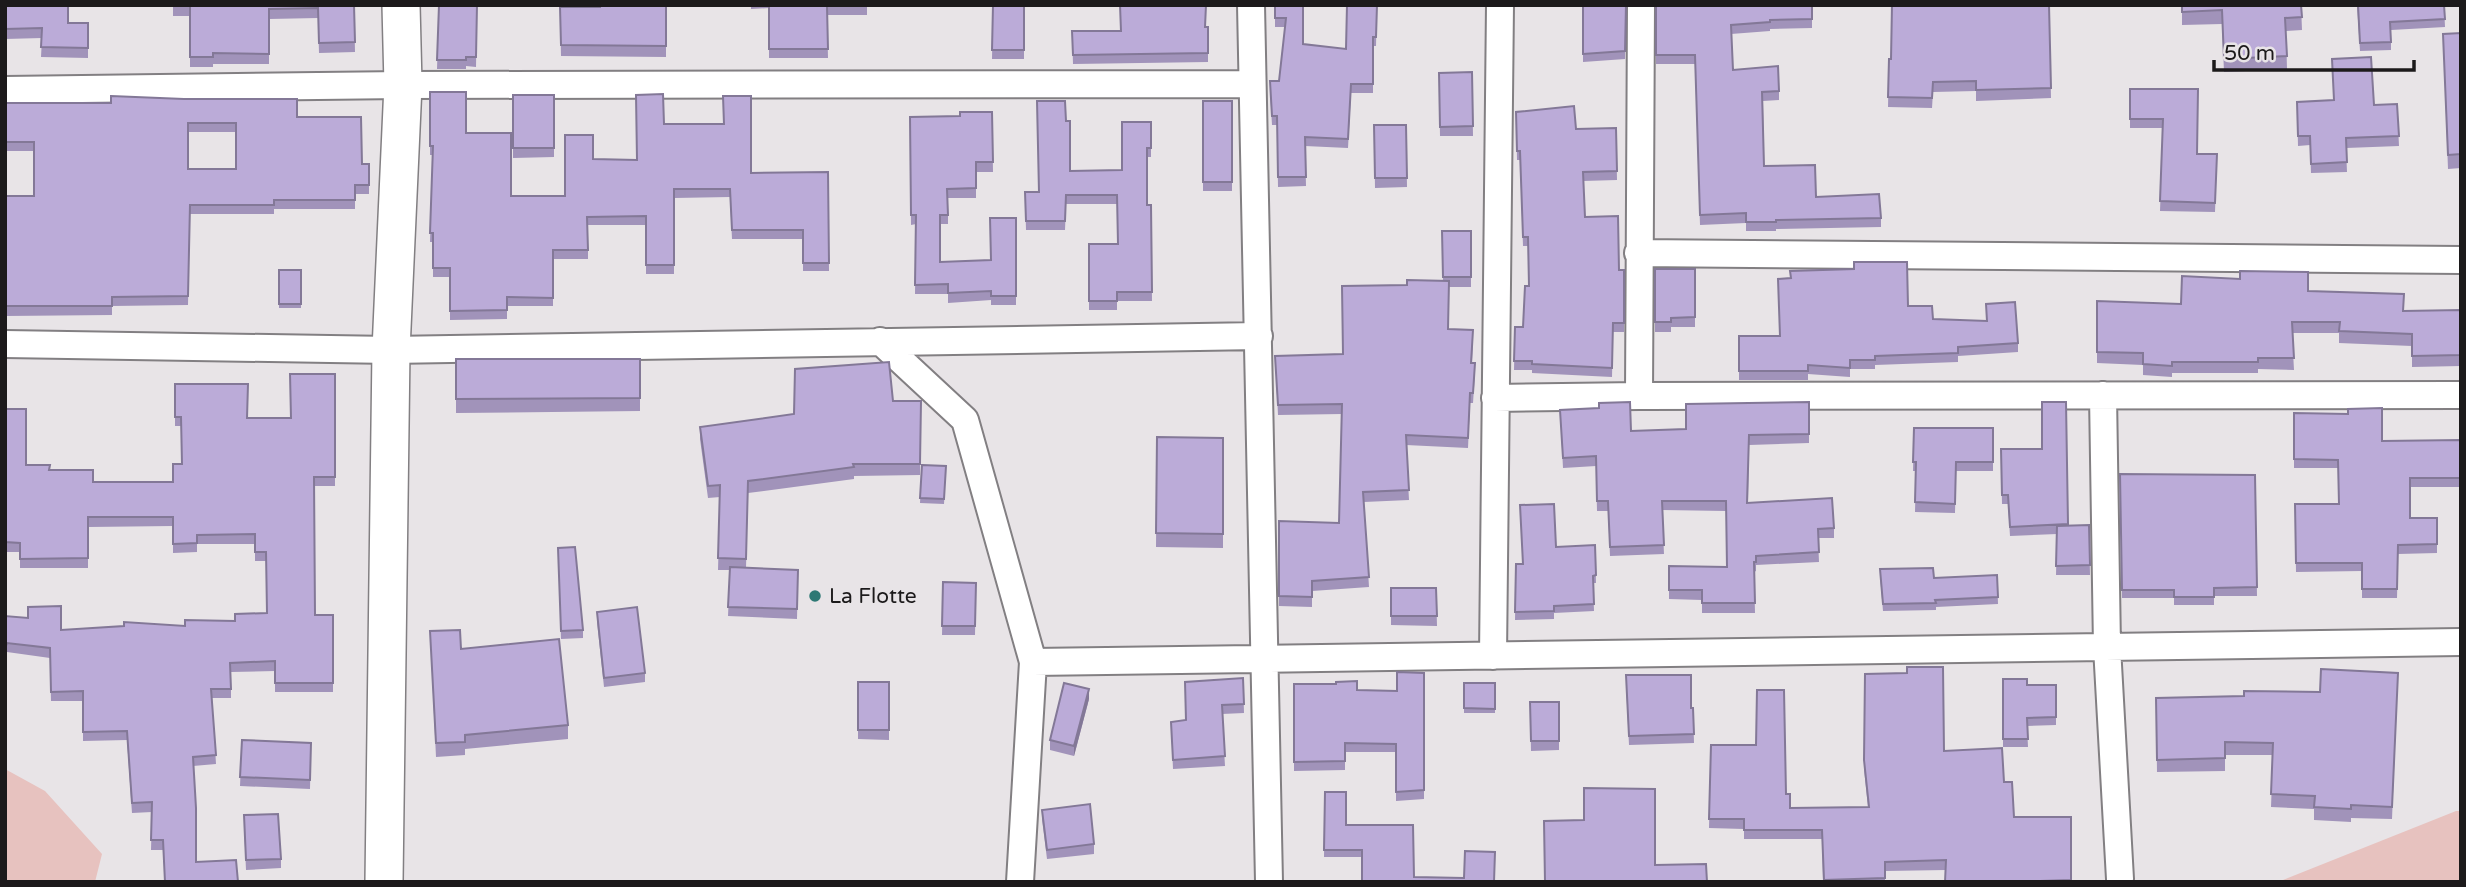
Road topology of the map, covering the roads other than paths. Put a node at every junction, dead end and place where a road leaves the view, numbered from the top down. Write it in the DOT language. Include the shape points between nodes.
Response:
graph roads {
  1 [pos="401,5"];
  2 [pos="1251,5"];
  3 [pos="1500,5"];
  4 [pos="1641,5"];
  5 [pos="1251,84"];
  6 [pos="403,85"];
  7 [pos="5,90"];
  8 [pos="1639,253"];
  9 [pos="2461,260"];
  10 [pos="1259,336"];
  11 [pos="880,341"];
  12 [pos="5,344"];
  13 [pos="391,350"];
  14 [pos="2103,395"];
  15 [pos="2461,395"];
  16 [pos="1639,396"];
  17 [pos="1495,398"];
  18 [pos="2461,642"];
  19 [pos="2107,647"];
  20 [pos="1493,656"];
  21 [pos="1266,659"];
  22 [pos="1034,662"];
  23 [pos="2120,879"];
  24 [pos="384,882"];
  25 [pos="1020,882"];
  26 [pos="1269,882"];
  1 -- 6 [label="main road"];
  2 -- 5 [label="street"];
  3 -- 17 [label="street"];
  4 -- 8 [label="street"];
  5 -- 6 [label="street"];
  5 -- 10 [label="street"];
  6 -- 7 [label="street"];
  6 -- 13 [label="main road"];
  8 -- 9 [label="street"];
  8 -- 16 [label="street"];
  10 -- 11 [label="street"];
  10 -- 21 [label="street"];
  11 -- 13 [label="street"];
  11 -- 22 [label="street" via="965,421"];
  12 -- 13 [label="street"];
  13 -- 24 [label="main road"];
  14 -- 15 [label="street"];
  14 -- 16 [label="street"];
  14 -- 19 [label="street"];
  16 -- 17 [label="street"];
  17 -- 20 [label="street"];
  18 -- 19 [label="street"];
  19 -- 20 [label="street"];
  19 -- 23 [label="street"];
  20 -- 21 [label="street"];
  21 -- 22 [label="street"];
  21 -- 26 [label="street"];
  22 -- 25 [label="street"];
}
